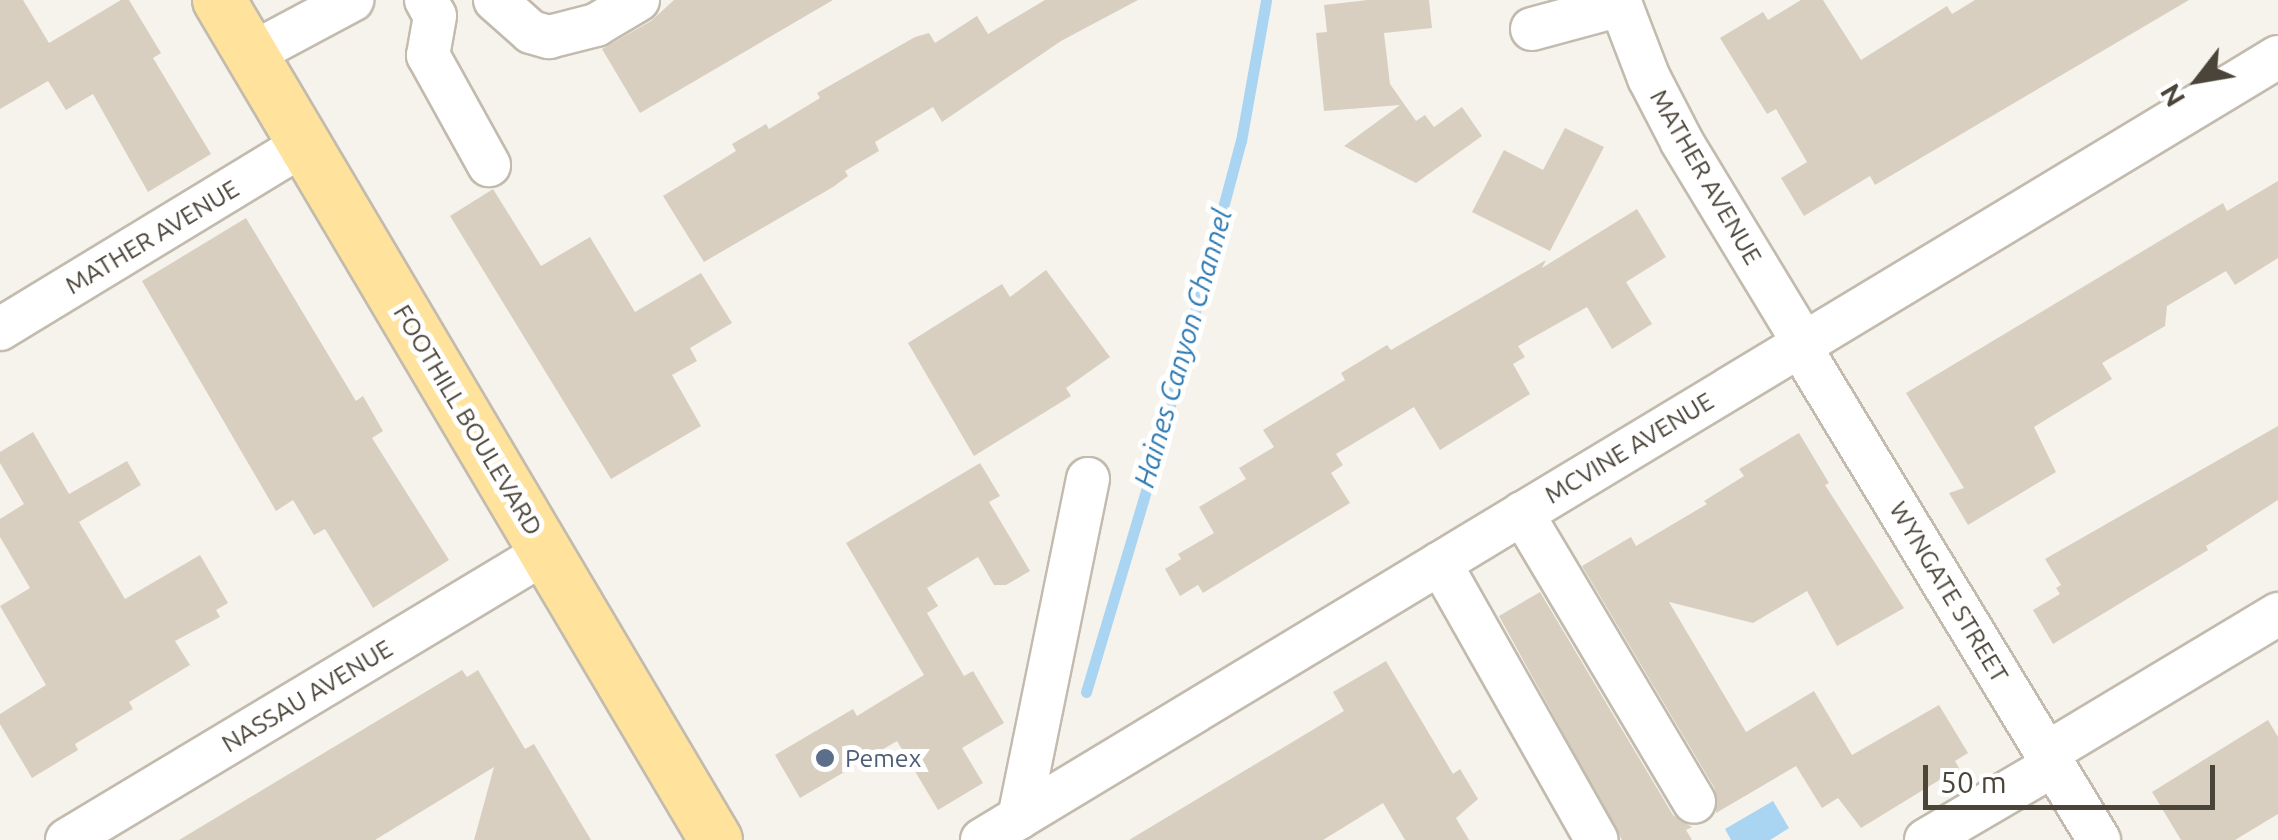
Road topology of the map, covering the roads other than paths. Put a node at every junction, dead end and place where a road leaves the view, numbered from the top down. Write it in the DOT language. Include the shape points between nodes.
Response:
graph roads {
  1 [pos="219,0"];
  2 [pos="352,0"];
  3 [pos="426,0"];
  4 [pos="495,0"];
  5 [pos="638,0"];
  6 [pos="1620,3"];
  7 [pos="1532,29"];
  8 [pos="251,54"];
  9 [pos="2278,57"];
  10 [pos="304,144"];
  11 [pos="489,165"];
  12 [pos="0,328"];
  13 [pos="1801,343"];
  14 [pos="1088,479"];
  15 [pos="1522,513"];
  16 [pos="546,552"];
  17 [pos="1440,562"];
  18 [pos="2278,614"];
  19 [pos="2051,758"];
  20 [pos="1694,802"];
  21 [pos="1019,818"];
  22 [pos="68,840"];
  23 [pos="716,840"];
  24 [pos="982,840"];
  25 [pos="1597,840"];
  26 [pos="1926,840"];
  27 [pos="2098,840"];
  1 -- 8 [label="main road, FOOTHILL BOULEVARD"];
  2 -- 8 [label="street"];
  3 -- 11 [label="street" via="436,16 428,55"];
  4 -- 5 [label="street" via="532,32 549,36 596,25"];
  6 -- 7 [label="street, MATHER AVENUE"];
  6 -- 13 [label="street, MATHER AVENUE" via="1682,142"];
  8 -- 10 [label="main road, FOOTHILL BOULEVARD"];
  9 -- 13 [label="street, MCVINE AVENUE"];
  10 -- 12 [label="street, MATHER AVENUE"];
  10 -- 16 [label="main road, FOOTHILL BOULEVARD"];
  13 -- 15 [label="street, MCVINE AVENUE"];
  13 -- 19 [label="street, WYNGATE STREET"];
  14 -- 21 [label="street"];
  15 -- 17 [label="street, MCVINE AVENUE"];
  15 -- 20 [label="street"];
  16 -- 22 [label="street, NASSAU AVENUE"];
  16 -- 23 [label="main road, FOOTHILL BOULEVARD"];
  17 -- 21 [label="street, MCVINE AVENUE"];
  17 -- 25 [label="street"];
  18 -- 19 [label="street"];
  19 -- 26 [label="street"];
  19 -- 27 [label="street, WYNGATE STREET"];
  21 -- 24 [label="street, MCVINE AVENUE"];
}
